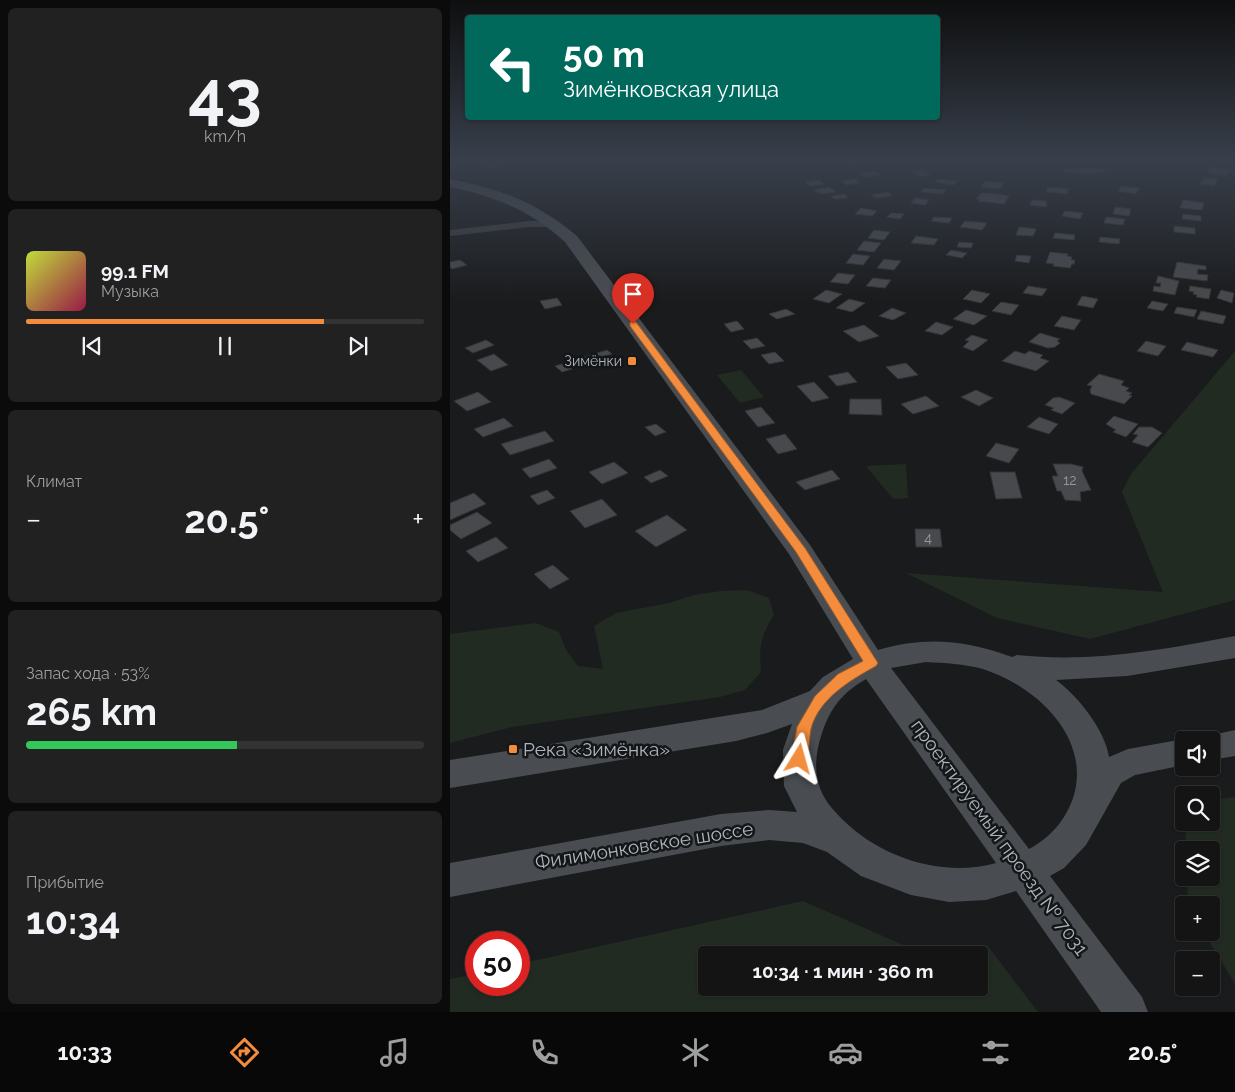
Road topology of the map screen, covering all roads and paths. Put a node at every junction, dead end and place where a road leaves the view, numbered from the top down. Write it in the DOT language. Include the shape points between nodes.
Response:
graph roads {
  1 [pos="529,207"];
  2 [pos="555,224"];
  3 [pos="450,233"];
  4 [pos="1235,647"];
  5 [pos="872,663"];
  6 [pos="1001,663"];
  7 [pos="820,700"];
  8 [pos="1235,742"];
  9 [pos="1220,745"];
  10 [pos="1175,754"];
  11 [pos="450,774"];
  12 [pos="1092,800"];
  13 [pos="838,840"];
  14 [pos="1026,872"];
  15 [pos="450,880"];
  16 [pos="1127,1012"];
  1 -- 2 [label="main road, проектируемый проезд № 7031"];
  2 -- 3 [label="street"];
  2 -- 5 [label="main road, проектируемый проезд № 7031" via="571,239 801,550"];
  4 -- 6 [label="main road, Филимонковское шоссе" via="1097,670 1043,670"];
  5 -- 6 [label="main road, Филимонковское шоссе" via="926,651 964,654"];
  5 -- 7 [label="main road, Филимонковское шоссе" via="843,678"];
  5 -- 14 [label="main road, проектируемый проезд № 7031"];
  6 -- 12 [label="main road, Филимонковское шоссе" via="1050,692 1074,718 1084,734 1094,766"];
  7 -- 11 [label="main road, Филимонковское шоссе" via="767,721 736,728"];
  7 -- 13 [label="main road, Филимонковское шоссе" via="804,727 800,743 800,776 813,809"];
  8 -- 9 [label="main road"];
  10 -- 12 [label="main road, Филимонковское шоссе" via="1128,763 1109,773"];
  12 -- 14 [label="main road, Филимонковское шоссе" via="1082,823 1068,842 1049,859"];
  13 -- 14 [label="main road, Филимонковское шоссе" via="873,864 931,883 984,883"];
  13 -- 15 [label="main road, Филимонковское шоссе" via="803,828 769,825 721,830"];
  14 -- 16 [label="main road, проектируемый проезд № 7031"];
}
